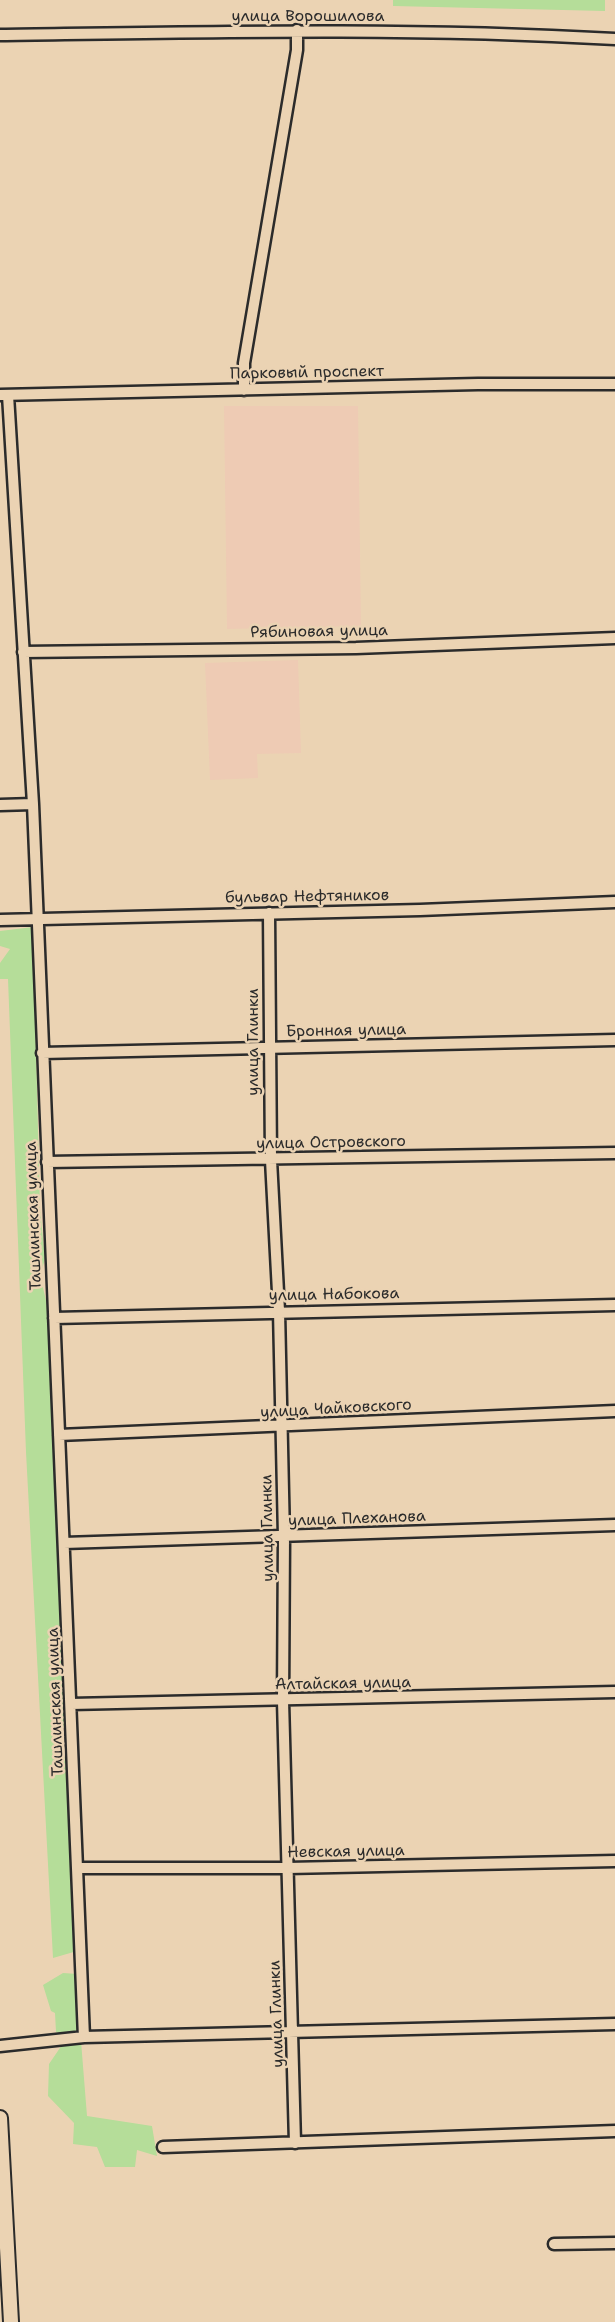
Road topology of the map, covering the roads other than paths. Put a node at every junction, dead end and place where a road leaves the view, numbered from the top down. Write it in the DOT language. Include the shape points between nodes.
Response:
graph roads {
  1 [pos="297,30"];
  2 [pos="0,35"];
  3 [pos="615,39"];
  4 [pos="615,384"];
  5 [pos="244,390"];
  6 [pos="4,395"];
  7 [pos="615,638"];
  8 [pos="23,652"];
  9 [pos="33,804"];
  10 [pos="0,805"];
  11 [pos="615,902"];
  12 [pos="269,912"];
  13 [pos="0,920"];
  14 [pos="36,920"];
  15 [pos="615,1040"];
  16 [pos="269,1048"];
  17 [pos="42,1053"];
  18 [pos="615,1153"];
  19 [pos="271,1160"];
  20 [pos="47,1162"];
  21 [pos="615,1305"];
  22 [pos="279,1311"];
  23 [pos="54,1318"];
  24 [pos="615,1411"];
  25 [pos="281,1427"];
  26 [pos="59,1435"];
  27 [pos="615,1525"];
  28 [pos="284,1537"];
  29 [pos="64,1543"];
  30 [pos="615,1692"];
  31 [pos="284,1701"];
  32 [pos="71,1704"];
  33 [pos="615,1861"];
  34 [pos="78,1868"];
  35 [pos="288,1868"];
  36 [pos="615,2024"];
  37 [pos="293,2030"];
  38 [pos="84,2037"];
  39 [pos="0,2046"];
  40 [pos="0,2118"];
  41 [pos="615,2131"];
  42 [pos="295,2143"];
  43 [pos="163,2147"];
  44 [pos="615,2243"];
  45 [pos="554,2244"];
  46 [pos="11,2322"];
  1 -- 2 [label="street, улица Ворошилова"];
  1 -- 3 [label="street, улица Ворошилова"];
  1 -- 5 [label="street" via="297,50 244,363"];
  4 -- 5 [label="street, Парковый проспект"];
  5 -- 6 [label="street, Парковый проспект"];
  6 -- 8 [label="street, Ташлинская улица"];
  7 -- 8 [label="street, Рябиновая улица" via="356,648"];
  8 -- 9 [label="street, Ташлинская улица"];
  9 -- 10 [label="street"];
  9 -- 14 [label="street, Ташлинская улица"];
  11 -- 12 [label="street, бульвар Нефтяников"];
  12 -- 14 [label="street, бульвар Нефтяников"];
  12 -- 16 [label="street, улица Глинки"];
  13 -- 14 [label="street, бульвар Нефтяников"];
  14 -- 17 [label="street, Ташлинская улица"];
  15 -- 16 [label="street, Бронная улица"];
  16 -- 17 [label="street, Бронная улица"];
  16 -- 19 [label="street, улица Глинки"];
  17 -- 20 [label="street, Ташлинская улица"];
  18 -- 19 [label="street, улица Островского"];
  19 -- 20 [label="street, улица Островского"];
  19 -- 22 [label="street, улица Глинки"];
  20 -- 23 [label="street, Ташлинская улица"];
  21 -- 22 [label="street, улица Набокова"];
  22 -- 23 [label="street, улица Набокова"];
  22 -- 25 [label="street, улица Глинки"];
  23 -- 26 [label="street, Ташлинская улица"];
  24 -- 25 [label="street, улица Чайковского"];
  25 -- 26 [label="street, улица Чайковского"];
  25 -- 28 [label="street, улица Глинки"];
  26 -- 29 [label="street, Ташлинская улица"];
  27 -- 28 [label="street, улица Плеханова"];
  28 -- 29 [label="street, улица Плеханова"];
  28 -- 31 [label="street, улица Глинки"];
  29 -- 32 [label="street, Ташлинская улица"];
  30 -- 31 [label="street, Алтайская улица"];
  31 -- 32 [label="street, Алтайская улица"];
  31 -- 35 [label="street, улица Глинки"];
  32 -- 34 [label="street, Ташлинская улица"];
  33 -- 35 [label="street, Невская улица"];
  34 -- 35 [label="street, Невская улица"];
  34 -- 38 [label="street, Ташлинская улица"];
  35 -- 37 [label="street, улица Глинки"];
  36 -- 37 [label="street"];
  37 -- 38 [label="street"];
  37 -- 42 [label="street, улица Глинки"];
  38 -- 39 [label="street"];
  40 -- 46 [label="main road"];
  41 -- 42 [label="street"];
  42 -- 43 [label="street"];
  44 -- 45 [label="street"];
}
